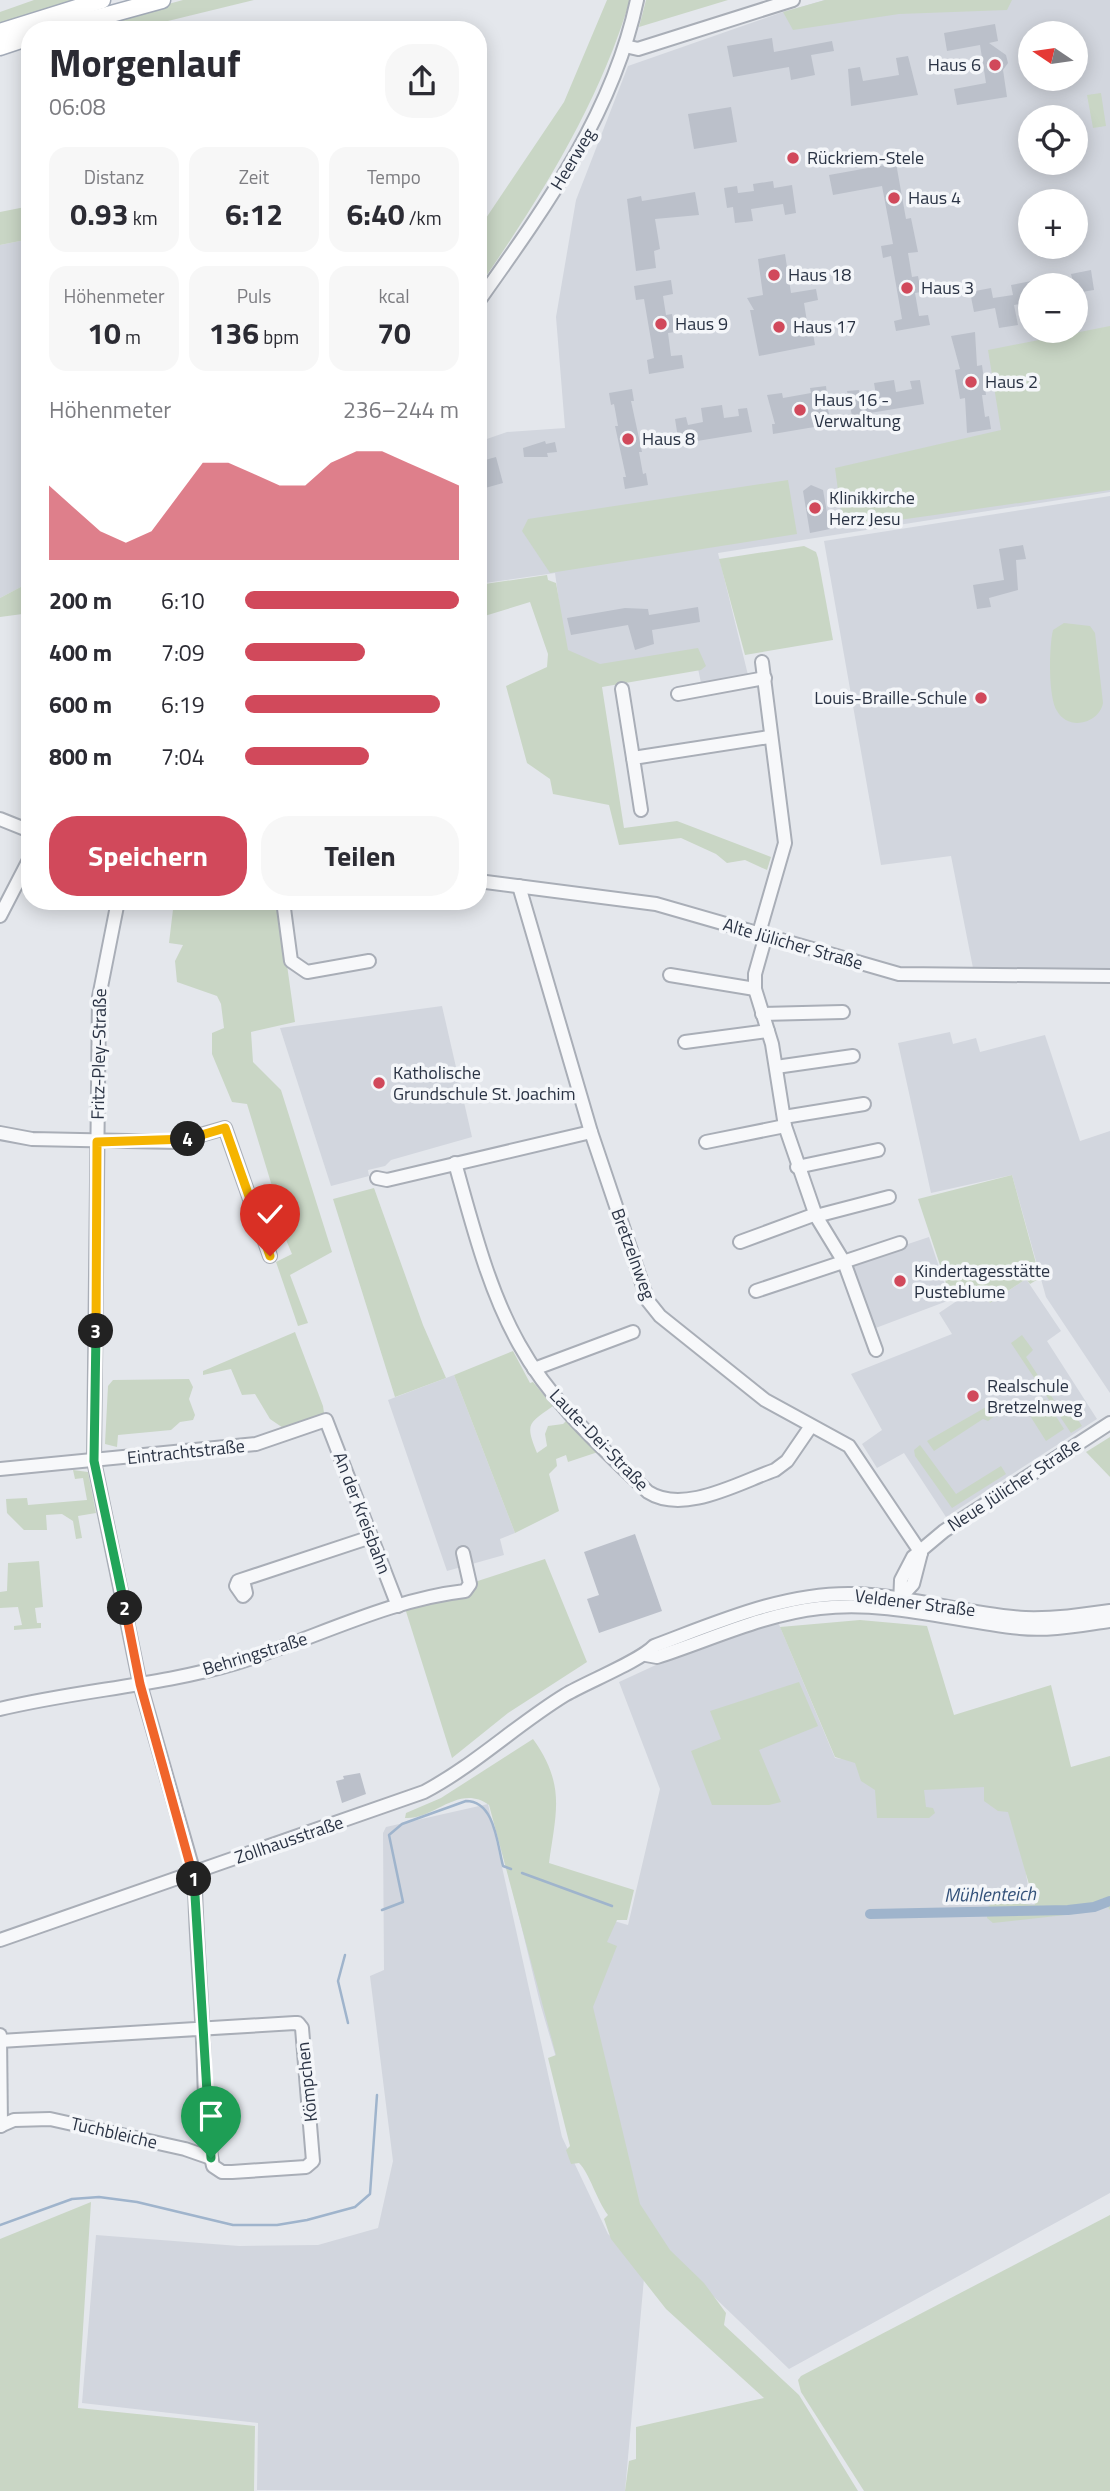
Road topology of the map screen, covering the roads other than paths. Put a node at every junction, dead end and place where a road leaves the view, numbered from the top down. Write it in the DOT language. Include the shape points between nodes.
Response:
graph roads {
  1 [pos="102,0"];
  2 [pos="162,0"];
  3 [pos="637,0"];
  4 [pos="793,0"];
  5 [pos="35,21"];
  6 [pos="86,21"];
  7 [pos="21,25"];
  8 [pos="0,32"];
  9 [pos="21,40"];
  10 [pos="625,46"];
  11 [pos="0,47"];
  12 [pos="487,289"];
  13 [pos="762,662"];
  14 [pos="765,678"];
  15 [pos="622,690"];
  16 [pos="678,694"];
  17 [pos="769,737"];
  18 [pos="633,758"];
  19 [pos="641,810"];
  20 [pos="0,819"];
  21 [pos="21,827"];
  22 [pos="21,875"];
  23 [pos="487,882"];
  24 [pos="519,886"];
  25 [pos="116,910"];
  26 [pos="284,910"];
  27 [pos="0,916"];
  28 [pos="762,934"];
  29 [pos="369,961"];
  30 [pos="670,975"];
  31 [pos="1110,976"];
  32 [pos="755,989"];
  33 [pos="843,1012"];
  34 [pos="762,1014"];
  35 [pos="768,1031"];
  36 [pos="685,1042"];
  37 [pos="853,1056"];
  38 [pos="776,1067"];
  39 [pos="864,1104"];
  40 [pos="785,1121"];
  41 [pos="591,1132"];
  42 [pos="0,1133"];
  43 [pos="97,1142"];
  44 [pos="706,1142"];
  45 [pos="878,1150"];
  46 [pos="455,1163"];
  47 [pos="797,1167"];
  48 [pos="377,1178"];
  49 [pos="889,1197"];
  50 [pos="816,1215"];
  51 [pos="740,1242"];
  52 [pos="900,1243"];
  53 [pos="270,1256"];
  54 [pos="844,1262"];
  55 [pos="756,1291"];
  56 [pos="634,1332"];
  57 [pos="876,1350"];
  58 [pos="534,1369"];
  59 [pos="326,1420"];
  60 [pos="1110,1423"];
  61 [pos="811,1426"];
  62 [pos="94,1461"];
  63 [pos="0,1469"];
  64 [pos="371,1537"];
  65 [pos="463,1552"];
  66 [pos="922,1553"];
  67 [pos="243,1580"];
  68 [pos="900,1604"];
  69 [pos="398,1606"];
  70 [pos="1110,1611"];
  71 [pos="1110,1621"];
  72 [pos="140,1684"];
  73 [pos="0,1709"];
  74 [pos="489,1749"];
  75 [pos="194,1873"];
  76 [pos="0,1940"];
  77 [pos="203,2029"];
  78 [pos="0,2035"];
  79 [pos="1,2040"];
  80 [pos="0,2124"];
  81 [pos="211,2158"];
  1 -- 5 [label="main road"];
  2 -- 6 [label="main road"];
  3 -- 10 [label="street, Heerweg"];
  4 -- 10 [label="street" via="638,49"];
  7 -- 8 [label="main road"];
  9 -- 11 [label="main road"];
  10 -- 12 [label="street, Heerweg" via="593,126"];
  13 -- 14 [label="street"];
  14 -- 16 [label="street"];
  14 -- 17 [label="street" via="772,722"];
  15 -- 18 [label="street"];
  17 -- 18 [label="street"];
  17 -- 28 [label="street" via="785,843"];
  18 -- 19 [label="street"];
  20 -- 21 [label="street"];
  22 -- 27 [label="street"];
  23 -- 24 [label="street, Alte Jülicher Straße"];
  24 -- 28 [label="street, Alte Jülicher Straße" via="634,900"];
  24 -- 41 [label="street, Bretzelnweg"];
  25 -- 43 [label="street, Fritz-Pley-Straße" via="99,997"];
  26 -- 29 [label="street" via="291,961 307,972"];
  28 -- 31 [label="street, Alte Jülicher Straße" via="915,976"];
  28 -- 32 [label="street"];
  30 -- 32 [label="street"];
  32 -- 34 [label="street"];
  33 -- 34 [label="street"];
  34 -- 35 [label="street"];
  35 -- 36 [label="street"];
  35 -- 38 [label="street"];
  37 -- 38 [label="street"];
  38 -- 40 [label="street"];
  39 -- 40 [label="street"];
  40 -- 44 [label="street"];
  40 -- 47 [label="street"];
  41 -- 46 [label="street"];
  41 -- 61 [label="street, Bretzelnweg" via="653,1309 765,1400"];
  42 -- 43 [label="street"];
  43 -- 53 [label="street" via="176,1142 230,1126"];
  43 -- 62 [label="street, Fritz-Pley-Straße"];
  45 -- 47 [label="street"];
  46 -- 48 [label="street" via="387,1180"];
  46 -- 58 [label="street, Laute-Dei-Straße" via="506,1318"];
  47 -- 50 [label="street"];
  49 -- 50 [label="street"];
  50 -- 51 [label="street"];
  50 -- 54 [label="street"];
  52 -- 54 [label="street"];
  54 -- 55 [label="street"];
  54 -- 57 [label="street"];
  56 -- 58 [label="street, Laute-Dei-Straße"];
  58 -- 61 [label="street, Laute-Dei-Straße" via="564,1408 656,1497 694,1498 775,1470 788,1461"];
  59 -- 62 [label="street, Eintrachtstraße" via="256,1444"];
  59 -- 64 [label="street, An der Kreisbahn"];
  60 -- 66 [label="street, Neue Jülicher Straße" via="944,1531"];
  61 -- 66 [label="street, Bretzelnweg" via="858,1454"];
  62 -- 63 [label="street, Eintrachtstraße"];
  62 -- 72 [label="street, Fritz-Pley-Straße"];
  64 -- 67 [label="street"];
  64 -- 69 [label="street, An der Kreisbahn"];
  65 -- 69 [label="street, Behringstraße" via="468,1590"];
  66 -- 68 [label="street, Neue Jülicher Straße" via="913,1584"];
  68 -- 70 [label="street, Veldener Straße" via="1022,1618"];
  68 -- 71 [label="street, Veldener Straße" via="1030,1628"];
  68 -- 74 [label="street, Veldener Straße" via="820,1595 775,1604 667,1641 564,1695"];
  69 -- 72 [label="street, Behringstraße" via="235,1664"];
  72 -- 73 [label="street, Behringstraße"];
  72 -- 75 [label="street, Fritz-Pley-Straße"];
  74 -- 75 [label="street, Zollhausstraße" via="424,1792"];
  75 -- 76 [label="street, Zollhausstraße"];
  75 -- 77 [label="street, Fritz-Pley-Straße"];
  77 -- 79 [label="street, Kömpchen"];
  77 -- 81 [label="street, Fritz-Pley-Straße"];
  77 -- 81 [label="street, Kömpchen" via="301,2025 314,2156 306,2167 232,2172 218,2170"];
  78 -- 79 [label="street"];
  79 -- 80 [label="street"];
  80 -- 81 [label="street, Tuchbleiche" via="29,2118 63,2121"];
}
